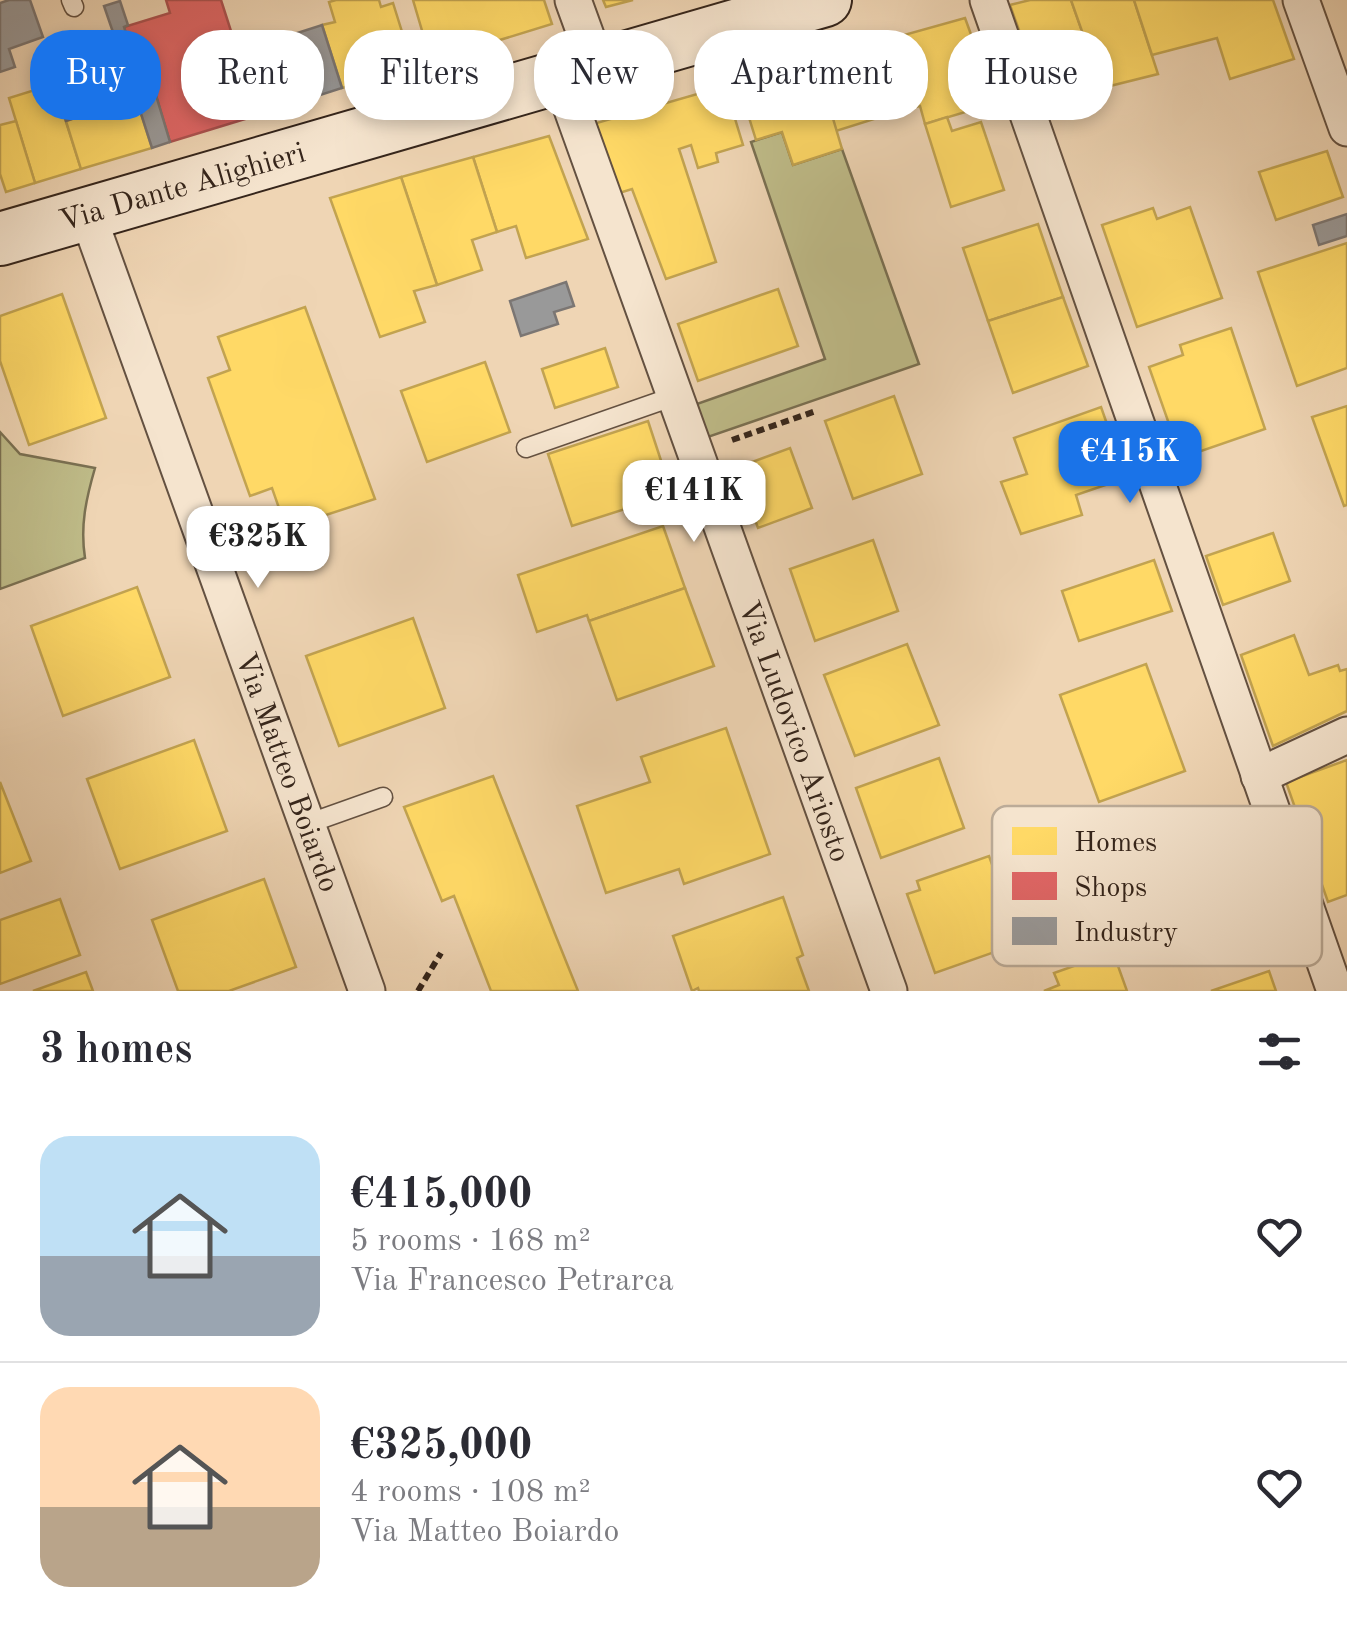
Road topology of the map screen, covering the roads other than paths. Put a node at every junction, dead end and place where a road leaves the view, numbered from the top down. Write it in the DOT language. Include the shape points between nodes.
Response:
graph roads {
  1 [pos="573,0"];
  2 [pos="826,0"];
  3 [pos="988,0"];
  4 [pos="1300,0"];
  5 [pos="576,30"];
  6 [pos="674,44"];
  7 [pos="534,84"];
  8 [pos="593,120"];
  9 [pos="1347,128"];
  10 [pos="87,214"];
  11 [pos="0,238"];
  12 [pos="675,396"];
  13 [pos="526,448"];
  14 [pos="1347,735"];
  15 [pos="1259,776"];
  16 [pos="383,797"];
  17 [pos="1270,806"];
  18 [pos="307,824"];
  19 [pos="1322,954"];
  20 [pos="367,991"];
  21 [pos="888,991"];
  22 [pos="1335,991"];
  1 -- 5 [label="street, Via Ludovico Ariosto"];
  2 -- 6 [label="main road, Via Dante Alighieri"];
  3 -- 15 [label="street"];
  4 -- 9 [label="street"];
  7 -- 10 [label="main road, Via Dante Alighieri"];
  8 -- 12 [label="street, Via Ludovico Ariosto"];
  10 -- 11 [label="main road, Via Dante Alighieri"];
  10 -- 18 [label="street, Via Matteo Boiardo"];
  12 -- 13 [label="lane"];
  12 -- 21 [label="street, Via Ludovico Ariosto"];
  14 -- 15 [label="street"];
  15 -- 17 [label="street"];
  16 -- 18 [label="lane"];
  18 -- 20 [label="street, Via Matteo Boiardo"];
  19 -- 22 [label="street"];
}
